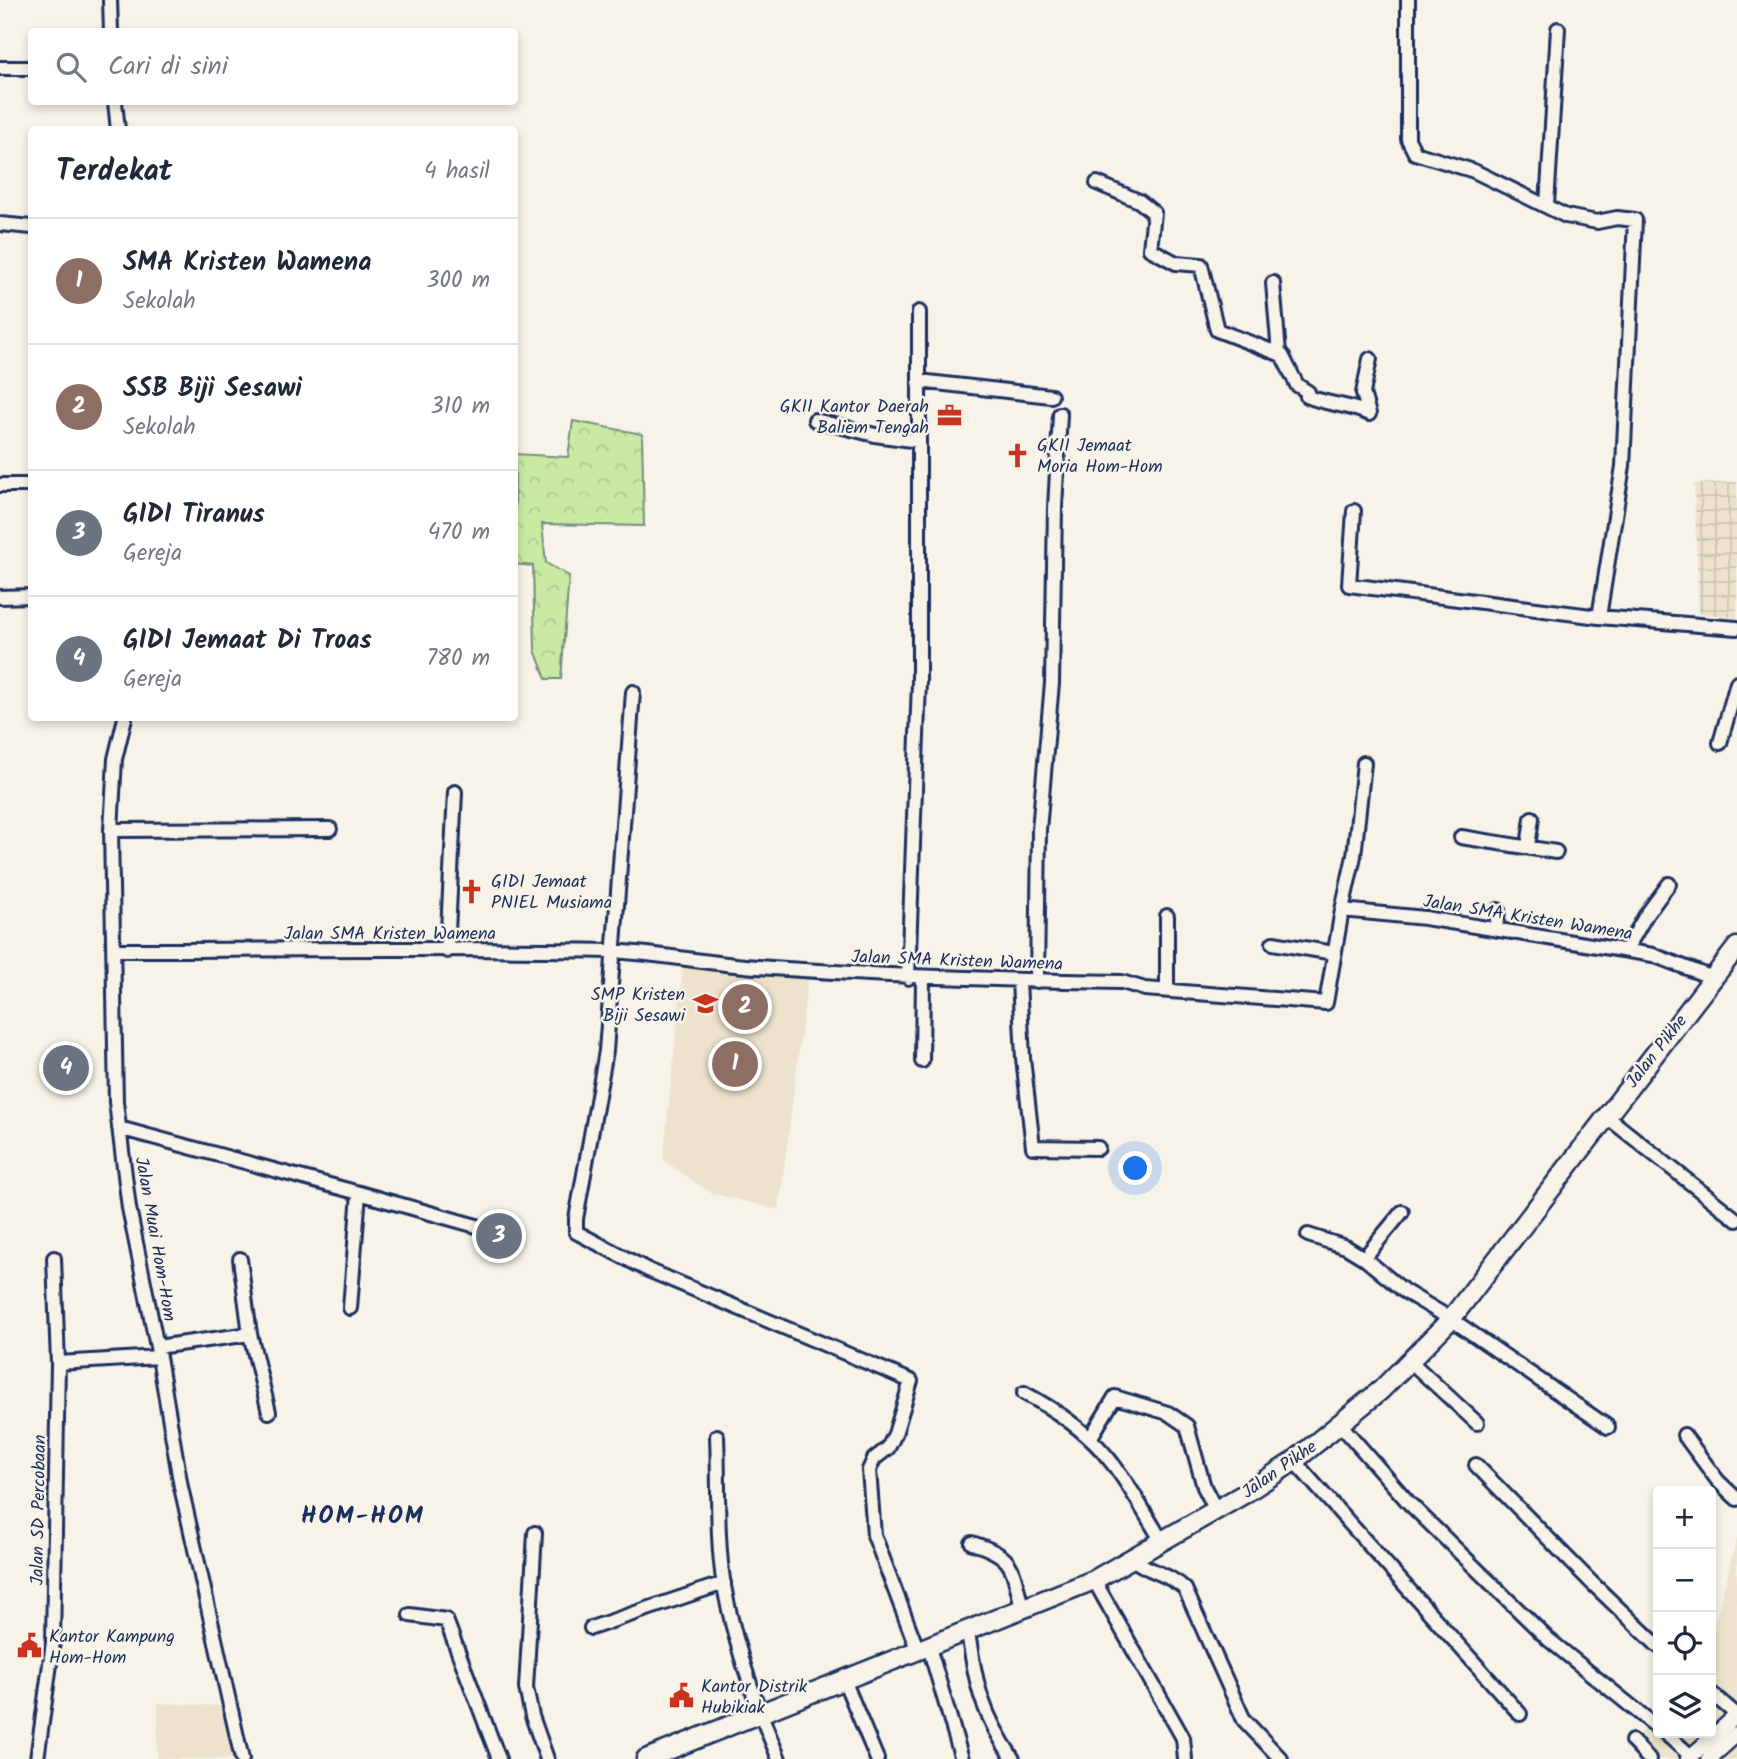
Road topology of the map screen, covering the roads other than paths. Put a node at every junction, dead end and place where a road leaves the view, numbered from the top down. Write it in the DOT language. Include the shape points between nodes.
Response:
graph roads {
  1 [pos="110,0"];
  2 [pos="1408,0"];
  3 [pos="111,28"];
  4 [pos="1558,29"];
  5 [pos="0,68"];
  6 [pos="28,68"];
  7 [pos="115,105"];
  8 [pos="118,126"];
  9 [pos="1097,183"];
  10 [pos="1547,205"];
  11 [pos="0,224"];
  12 [pos="28,227"];
  13 [pos="1273,283"];
  14 [pos="919,312"];
  15 [pos="1279,353"];
  16 [pos="1370,359"];
  17 [pos="919,381"];
  18 [pos="1051,396"];
  19 [pos="1060,414"];
  20 [pos="815,420"];
  21 [pos="919,441"];
  22 [pos="0,485"];
  23 [pos="28,485"];
  24 [pos="1354,511"];
  25 [pos="28,596"];
  26 [pos="0,597"];
  27 [pos="1599,617"];
  28 [pos="1737,628"];
  29 [pos="1737,683"];
  30 [pos="633,692"];
  31 [pos="124,721"];
  32 [pos="1720,743"];
  33 [pos="1364,763"];
  34 [pos="455,792"];
  35 [pos="1532,818"];
  36 [pos="330,829"];
  37 [pos="111,830"];
  38 [pos="1461,837"];
  39 [pos="1528,847"];
  40 [pos="1556,852"];
  41 [pos="1669,884"];
  42 [pos="1342,910"];
  43 [pos="1498,910"];
  44 [pos="1167,916"];
  45 [pos="1496,929"];
  46 [pos="1273,943"];
  47 [pos="1737,947"];
  48 [pos="114,950"];
  49 [pos="1626,950"];
  50 [pos="447,951"];
  51 [pos="613,951"];
  52 [pos="1334,953"];
  53 [pos="908,978"];
  54 [pos="923,978"];
  55 [pos="1713,978"];
  56 [pos="1019,980"];
  57 [pos="1037,981"];
  58 [pos="1167,991"];
  59 [pos="922,1061"];
  60 [pos="1606,1116"];
  61 [pos="119,1128"];
  62 [pos="1098,1148"];
  63 [pos="359,1193"];
  64 [pos="1402,1212"];
  65 [pos="1737,1220"];
  66 [pos="480,1227"];
  67 [pos="1308,1235"];
  68 [pos="54,1258"];
  69 [pos="1364,1258"];
  70 [pos="240,1259"];
  71 [pos="350,1308"];
  72 [pos="1451,1319"];
  73 [pos="250,1334"];
  74 [pos="158,1352"];
  75 [pos="1411,1362"];
  76 [pos="58,1363"];
  77 [pos="1024,1393"];
  78 [pos="269,1412"];
  79 [pos="1477,1423"];
  80 [pos="1340,1424"];
  81 [pos="1608,1427"];
  82 [pos="1684,1435"];
  83 [pos="717,1436"];
  84 [pos="1091,1437"];
  85 [pos="1294,1461"];
  86 [pos="1476,1465"];
  87 [pos="1737,1499"];
  88 [pos="1216,1510"];
  89 [pos="536,1533"];
  90 [pos="1161,1540"];
  91 [pos="972,1543"];
  92 [pos="1131,1558"];
  93 [pos="1094,1580"];
  94 [pos="724,1583"];
  95 [pos="1023,1610"];
  96 [pos="410,1615"];
  97 [pos="591,1628"];
  98 [pos="968,1632"];
  99 [pos="1653,1641"];
  100 [pos="923,1649"];
  101 [pos="844,1680"];
  102 [pos="1716,1697"];
  103 [pos="1521,1714"];
  104 [pos="760,1715"];
  105 [pos="1737,1715"];
  106 [pos="1653,1723"];
  107 [pos="1737,1734"];
  108 [pos="1670,1738"];
  109 [pos="1632,1741"];
  110 [pos="1690,1758"];
  111 [pos="37,1759"];
  112 [pos="242,1759"];
  113 [pos="499,1759"];
  114 [pos="547,1759"];
  115 [pos="646,1759"];
  116 [pos="779,1759"];
  117 [pos="877,1759"];
  118 [pos="961,1759"];
  119 [pos="1013,1759"];
  120 [pos="1185,1759"];
  121 [pos="1281,1759"];
  122 [pos="1649,1759"];
  123 [pos="1710,1759"];
  1 -- 3 [label="street"];
  2 -- 10 [label="street" via="1410,147 1420,156 1474,171"];
  4 -- 10 [label="street"];
  5 -- 6 [label="street"];
  7 -- 8 [label="street"];
  9 -- 15 [label="street" via="1139,201 1154,213 1150,249 1176,263 1201,264 1217,330"];
  10 -- 27 [label="street" via="1566,216 1597,222 1635,220 1623,466"];
  11 -- 12 [label="street"];
  13 -- 15 [label="street"];
  14 -- 17 [label="street"];
  15 -- 16 [label="street" via="1307,396 1369,414 1363,393"];
  17 -- 18 [label="street"];
  17 -- 21 [label="street"];
  19 -- 57 [label="street" via="1052,683 1038,830"];
  20 -- 21 [label="street"];
  21 -- 53 [label="street" via="919,682"];
  22 -- 23 [label="street"];
  24 -- 27 [label="street" via="1349,585"];
  25 -- 26 [label="street"];
  27 -- 28 [label="street"];
  29 -- 32 [label="street"];
  30 -- 51 [label="street"];
  31 -- 37 [label="street, Jalan Muai Hom-Hom" via="115,759"];
  33 -- 42 [label="street" via="1354,856"];
  34 -- 50 [label="street"];
  35 -- 39 [label="street"];
  36 -- 37 [label="street"];
  37 -- 48 [label="street, Jalan Muai Hom-Hom"];
  38 -- 39 [label="street"];
  39 -- 40 [label="street"];
  41 -- 49 [label="street"];
  42 -- 45 [label="street, Jalan SMA Kristen Wamena"];
  42 -- 52 [label="street, Jalan SMA Kristen Wamena"];
  43 -- 45 [label="street"];
  44 -- 58 [label="street"];
  45 -- 49 [label="street, Jalan SMA Kristen Wamena"];
  46 -- 52 [label="street"];
  47 -- 55 [label="highway, Jalan Pikhe"];
  48 -- 50 [label="street, Jalan SMA Kristen Wamena" via="394,947"];
  48 -- 61 [label="street, Jalan Muai Hom-Hom"];
  49 -- 55 [label="street, Jalan SMA Kristen Wamena" via="1653,955"];
  50 -- 51 [label="street, Jalan SMA Kristen Wamena"];
  51 -- 53 [label="street, Jalan SMA Kristen Wamena"];
  51 -- 100 [label="street" via="606,1051 576,1232 648,1270 911,1381 891,1441 869,1470 874,1535"];
  52 -- 58 [label="street, Jalan SMA Kristen Wamena" via="1326,1003"];
  53 -- 54 [label="street, Jalan SMA Kristen Wamena"];
  54 -- 56 [label="street, Jalan SMA Kristen Wamena"];
  54 -- 59 [label="street"];
  55 -- 60 [label="highway, Jalan Pikhe"];
  56 -- 57 [label="street, Jalan SMA Kristen Wamena"];
  56 -- 62 [label="street" via="1033,1147"];
  57 -- 58 [label="street, Jalan SMA Kristen Wamena" via="1122,982"];
  60 -- 65 [label="street"];
  60 -- 72 [label="highway, Jalan Pikhe"];
  61 -- 63 [label="street"];
  61 -- 74 [label="street, Jalan Muai Hom-Hom" via="129,1209"];
  63 -- 66 [label="street"];
  63 -- 71 [label="street"];
  64 -- 69 [label="street"];
  67 -- 69 [label="street"];
  68 -- 76 [label="street, Jalan SD Percobaan"];
  69 -- 72 [label="street" via="1404,1291"];
  70 -- 73 [label="street"];
  72 -- 75 [label="highway, Jalan Pikhe"];
  72 -- 81 [label="street"];
  73 -- 74 [label="street"];
  73 -- 78 [label="street"];
  74 -- 76 [label="street"];
  74 -- 112 [label="street, Jalan Muai Hom-Hom" via="181,1488"];
  75 -- 79 [label="street"];
  75 -- 80 [label="highway, Jalan Pikhe"];
  76 -- 111 [label="street, Jalan SD Percobaan" via="53,1643"];
  77 -- 84 [label="street"];
  80 -- 85 [label="highway, Jalan Pikhe"];
  80 -- 106 [label="street" via="1409,1503 1548,1639"];
  82 -- 87 [label="street"];
  83 -- 94 [label="street"];
  84 -- 88 [label="street" via="1115,1397 1168,1413 1188,1426 1204,1487"];
  84 -- 90 [label="street" via="1118,1466"];
  85 -- 88 [label="highway, Jalan Pikhe"];
  85 -- 103 [label="street"];
  86 -- 99 [label="street"];
  88 -- 90 [label="highway, Jalan Pikhe"];
  89 -- 114 [label="street" via="526,1688"];
  90 -- 92 [label="highway, Jalan Pikhe"];
  91 -- 95 [label="street" via="999,1551 1009,1561"];
  92 -- 93 [label="highway, Jalan Pikhe"];
  92 -- 121 [label="street" via="1185,1589 1244,1720"];
  93 -- 95 [label="highway, Jalan Pikhe"];
  93 -- 120 [label="street" via="1183,1738"];
  94 -- 97 [label="street"];
  94 -- 104 [label="street"];
  95 -- 98 [label="highway, Jalan Pikhe"];
  96 -- 113 [label="street" via="446,1620"];
  98 -- 100 [label="highway, Jalan Pikhe"];
  98 -- 119 [label="street" via="984,1712"];
  100 -- 101 [label="highway, Jalan Pikhe"];
  100 -- 118 [label="street"];
  101 -- 104 [label="highway, Jalan Pikhe"];
  101 -- 117 [label="street"];
  102 -- 105 [label="street"];
  104 -- 115 [label="highway, Jalan Pikhe"];
  104 -- 116 [label="street"];
  105 -- 110 [label="main road"];
  107 -- 123 [label="main road"];
  108 -- 110 [label="street"];
  109 -- 122 [label="street"];
}
